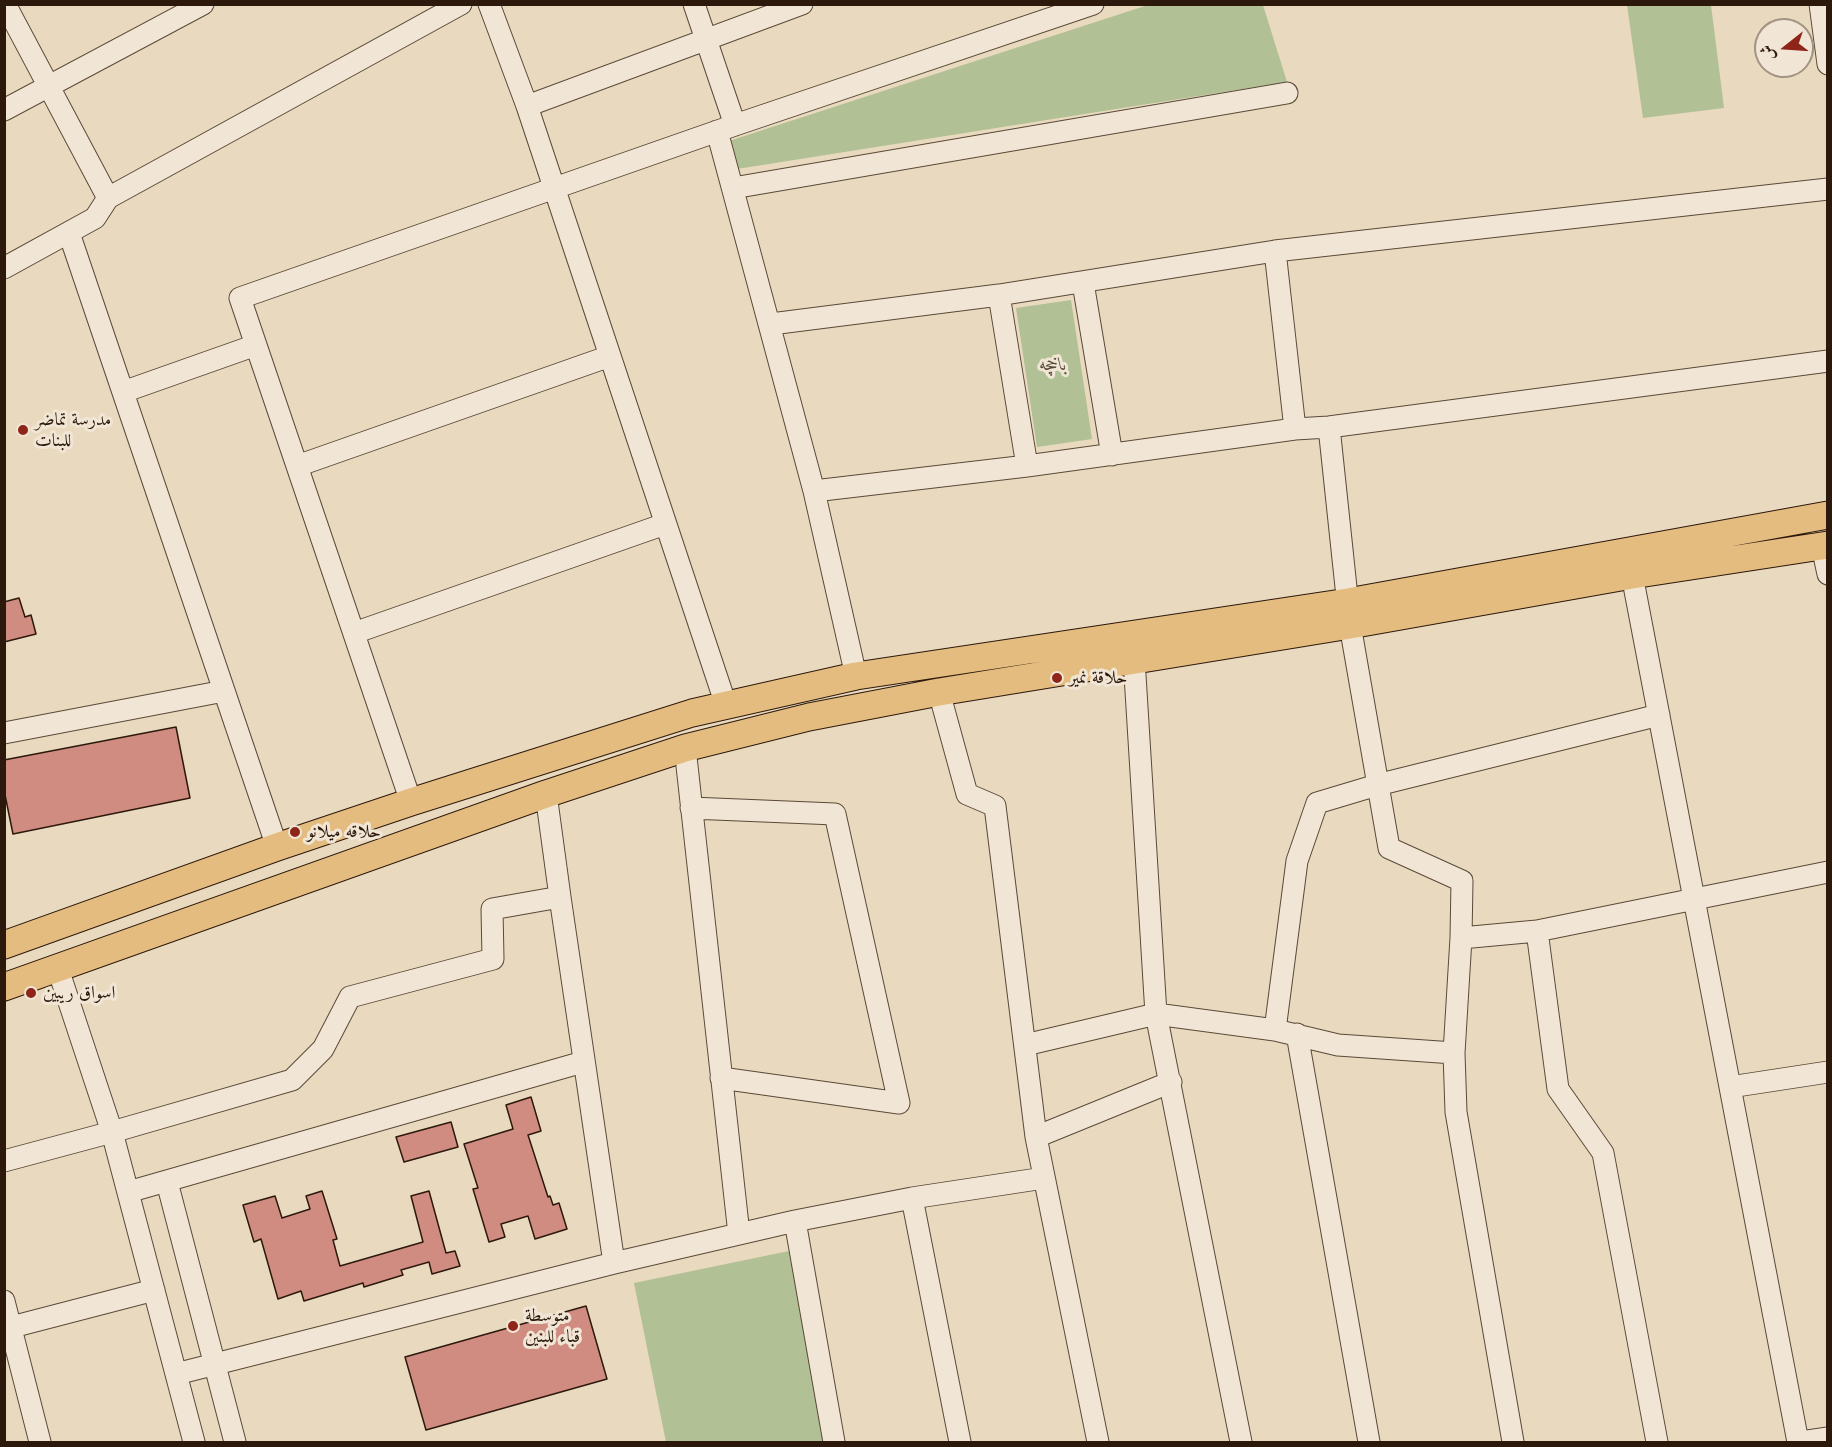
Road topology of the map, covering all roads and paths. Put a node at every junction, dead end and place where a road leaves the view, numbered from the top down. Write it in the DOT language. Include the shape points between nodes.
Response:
graph roads {
  1 [pos="5,4"];
  2 [pos="203,4"];
  3 [pos="461,4"];
  4 [pos="489,4"];
  5 [pos="694,4"];
  6 [pos="802,4"];
  7 [pos="1093,4"];
  8 [pos="1820,4"];
  9 [pos="707,40"];
  10 [pos="1827,64"];
  11 [pos="50,86"];
  12 [pos="1287,93"];
  13 [pos="526,106"];
  14 [pos="4,110"];
  15 [pos="726,128"];
  16 [pos="733,188"];
  17 [pos="554,189"];
  18 [pos="1827,189"];
  19 [pos="108,198"];
  20 [pos="69,233"];
  21 [pos="1275,251"];
  22 [pos="4,268"];
  23 [pos="1083,283"];
  24 [pos="999,295"];
  25 [pos="771,324"];
  26 [pos="256,345"];
  27 [pos="610,356"];
  28 [pos="1827,361"];
  29 [pos="123,392"];
  30 [pos="1329,427"];
  31 [pos="1295,429"];
  32 [pos="1112,455"];
  33 [pos="297,466"];
  34 [pos="1026,466"];
  35 [pos="814,492"];
  36 [pos="1827,515"];
  37 [pos="665,524"];
  38 [pos="1825,545"];
  39 [pos="1827,574"];
  40 [pos="1632,575"];
  41 [pos="1349,613"];
  42 [pos="354,633"];
  43 [pos="1134,660"];
  44 [pos="856,676"];
  45 [pos="224,691"];
  46 [pos="939,692"];
  47 [pos="726,705"];
  48 [pos="1659,715"];
  49 [pos="4,733"];
  50 [pos="685,748"];
  51 [pos="1377,785"];
  52 [pos="546,794"];
  53 [pos="411,802"];
  54 [pos="691,808"];
  55 [pos="278,847"];
  56 [pos="1827,872"];
  57 [pos="560,897"];
  58 [pos="1694,898"];
  59 [pos="1537,931"];
  60 [pos="1461,938"];
  61 [pos="4,945"];
  62 [pos="58,969"];
  63 [pos="4,987"];
  64 [pos="1156,1014"];
  65 [pos="1275,1030"];
  66 [pos="1297,1034"];
  67 [pos="1025,1045"];
  68 [pos="1454,1053"];
  69 [pos="583,1062"];
  70 [pos="1827,1072"];
  71 [pos="721,1078"];
  72 [pos="1171,1083"];
  73 [pos="1730,1087"];
  74 [pos="112,1132"];
  75 [pos="1036,1137"];
  76 [pos="4,1161"];
  77 [pos="1044,1178"];
  78 [pos="167,1182"];
  79 [pos="128,1192"];
  80 [pos="912,1198"];
  81 [pos="795,1221"];
  82 [pos="739,1234"];
  83 [pos="614,1263"];
  84 [pos="154,1290"];
  85 [pos="4,1301"];
  86 [pos="8,1329"];
  87 [pos="215,1366"];
  88 [pos="176,1374"];
  89 [pos="1827,1438"];
  90 [pos="192,1442"];
  91 [pos="40,1443"];
  92 [pos="235,1443"];
  93 [pos="834,1443"];
  94 [pos="960,1443"];
  95 [pos="1098,1443"];
  96 [pos="1241,1443"];
  97 [pos="1368,1443"];
  98 [pos="1513,1443"];
  99 [pos="1657,1443"];
  100 [pos="1799,1443"];
  1 -- 11 [label="street"];
  2 -- 11 [label="street"];
  3 -- 19 [label="street"];
  4 -- 13 [label="street"];
  5 -- 9 [label="street"];
  6 -- 9 [label="street"];
  7 -- 15 [label="street"];
  8 -- 10 [label="street"];
  9 -- 13 [label="street"];
  9 -- 15 [label="street"];
  11 -- 14 [label="street"];
  11 -- 19 [label="street"];
  12 -- 16 [label="street"];
  13 -- 17 [label="street"];
  15 -- 16 [label="street"];
  15 -- 17 [label="street"];
  16 -- 25 [label="street"];
  17 -- 26 [label="street" via="240,298"];
  17 -- 27 [label="street"];
  18 -- 21 [label="street"];
  19 -- 20 [label="street" via="95,218"];
  20 -- 22 [label="street"];
  20 -- 29 [label="street"];
  21 -- 23 [label="street"];
  21 -- 31 [label="street"];
  23 -- 24 [label="street"];
  23 -- 32 [label="street"];
  24 -- 25 [label="street"];
  24 -- 34 [label="street"];
  25 -- 35 [label="street"];
  26 -- 29 [label="street"];
  26 -- 33 [label="street"];
  27 -- 33 [label="street"];
  27 -- 37 [label="street"];
  28 -- 30 [label="street"];
  29 -- 45 [label="street"];
  30 -- 31 [label="street"];
  30 -- 41 [label="street"];
  31 -- 32 [label="street"];
  32 -- 34 [label="street"];
  33 -- 42 [label="street"];
  34 -- 35 [label="street"];
  35 -- 44 [label="street"];
  36 -- 41 [label="main road"];
  37 -- 42 [label="street"];
  37 -- 47 [label="street"];
  38 -- 39 [label="street"];
  38 -- 40 [label="main road"];
  40 -- 41 [label="main road"];
  40 -- 48 [label="street"];
  41 -- 43 [label="main road"];
  41 -- 44 [label="main road"];
  41 -- 51 [label="street"];
  42 -- 53 [label="street"];
  43 -- 46 [label="main road"];
  43 -- 64 [label="street"];
  44 -- 47 [label="main road"];
  45 -- 49 [label="street"];
  45 -- 55 [label="street"];
  46 -- 50 [label="main road" via="809,717"];
  46 -- 67 [label="street" via="967,794 995,806"];
  47 -- 53 [label="main road"];
  48 -- 51 [label="street"];
  48 -- 58 [label="street"];
  50 -- 52 [label="main road"];
  50 -- 54 [label="street"];
  51 -- 60 [label="street" via="1389,848 1462,881"];
  51 -- 65 [label="street" via="1317,803 1297,861"];
  52 -- 57 [label="street"];
  52 -- 62 [label="main road"];
  53 -- 55 [label="main road"];
  54 -- 71 [label="street"];
  54 -- 71 [label="street" via="835,814 899,1103"];
  55 -- 61 [label="main road"];
  56 -- 58 [label="street"];
  57 -- 69 [label="street"];
  57 -- 74 [label="street" via="492,909 493,959 350,997 323,1048 292,1080"];
  58 -- 59 [label="street"];
  58 -- 73 [label="street"];
  59 -- 60 [label="street"];
  59 -- 99 [label="street" via="1558,1089 1603,1153"];
  60 -- 68 [label="street"];
  62 -- 63 [label="main road"];
  62 -- 74 [label="street"];
  64 -- 65 [label="street"];
  64 -- 67 [label="street"];
  64 -- 72 [label="street"];
  65 -- 66 [label="street"];
  66 -- 68 [label="street" via="1338,1045"];
  66 -- 97 [label="street"];
  67 -- 75 [label="street"];
  68 -- 98 [label="street" via="1456,1112"];
  69 -- 78 [label="street"];
  69 -- 83 [label="street"];
  70 -- 73 [label="street"];
  71 -- 82 [label="street"];
  72 -- 75 [label="street"];
  72 -- 96 [label="street"];
  73 -- 100 [label="street"];
  74 -- 76 [label="street"];
  74 -- 79 [label="street"];
  75 -- 77 [label="street"];
  77 -- 80 [label="street"];
  77 -- 95 [label="street"];
  78 -- 79 [label="street"];
  78 -- 87 [label="street"];
  79 -- 84 [label="street"];
  80 -- 81 [label="street"];
  80 -- 94 [label="street"];
  81 -- 82 [label="street"];
  81 -- 93 [label="street"];
  82 -- 83 [label="street"];
  83 -- 87 [label="street"];
  84 -- 86 [label="street"];
  84 -- 88 [label="street"];
  85 -- 86 [label="street"];
  86 -- 91 [label="street"];
  87 -- 88 [label="street"];
  87 -- 92 [label="street"];
  88 -- 90 [label="street"];
  89 -- 100 [label="street"];
}
